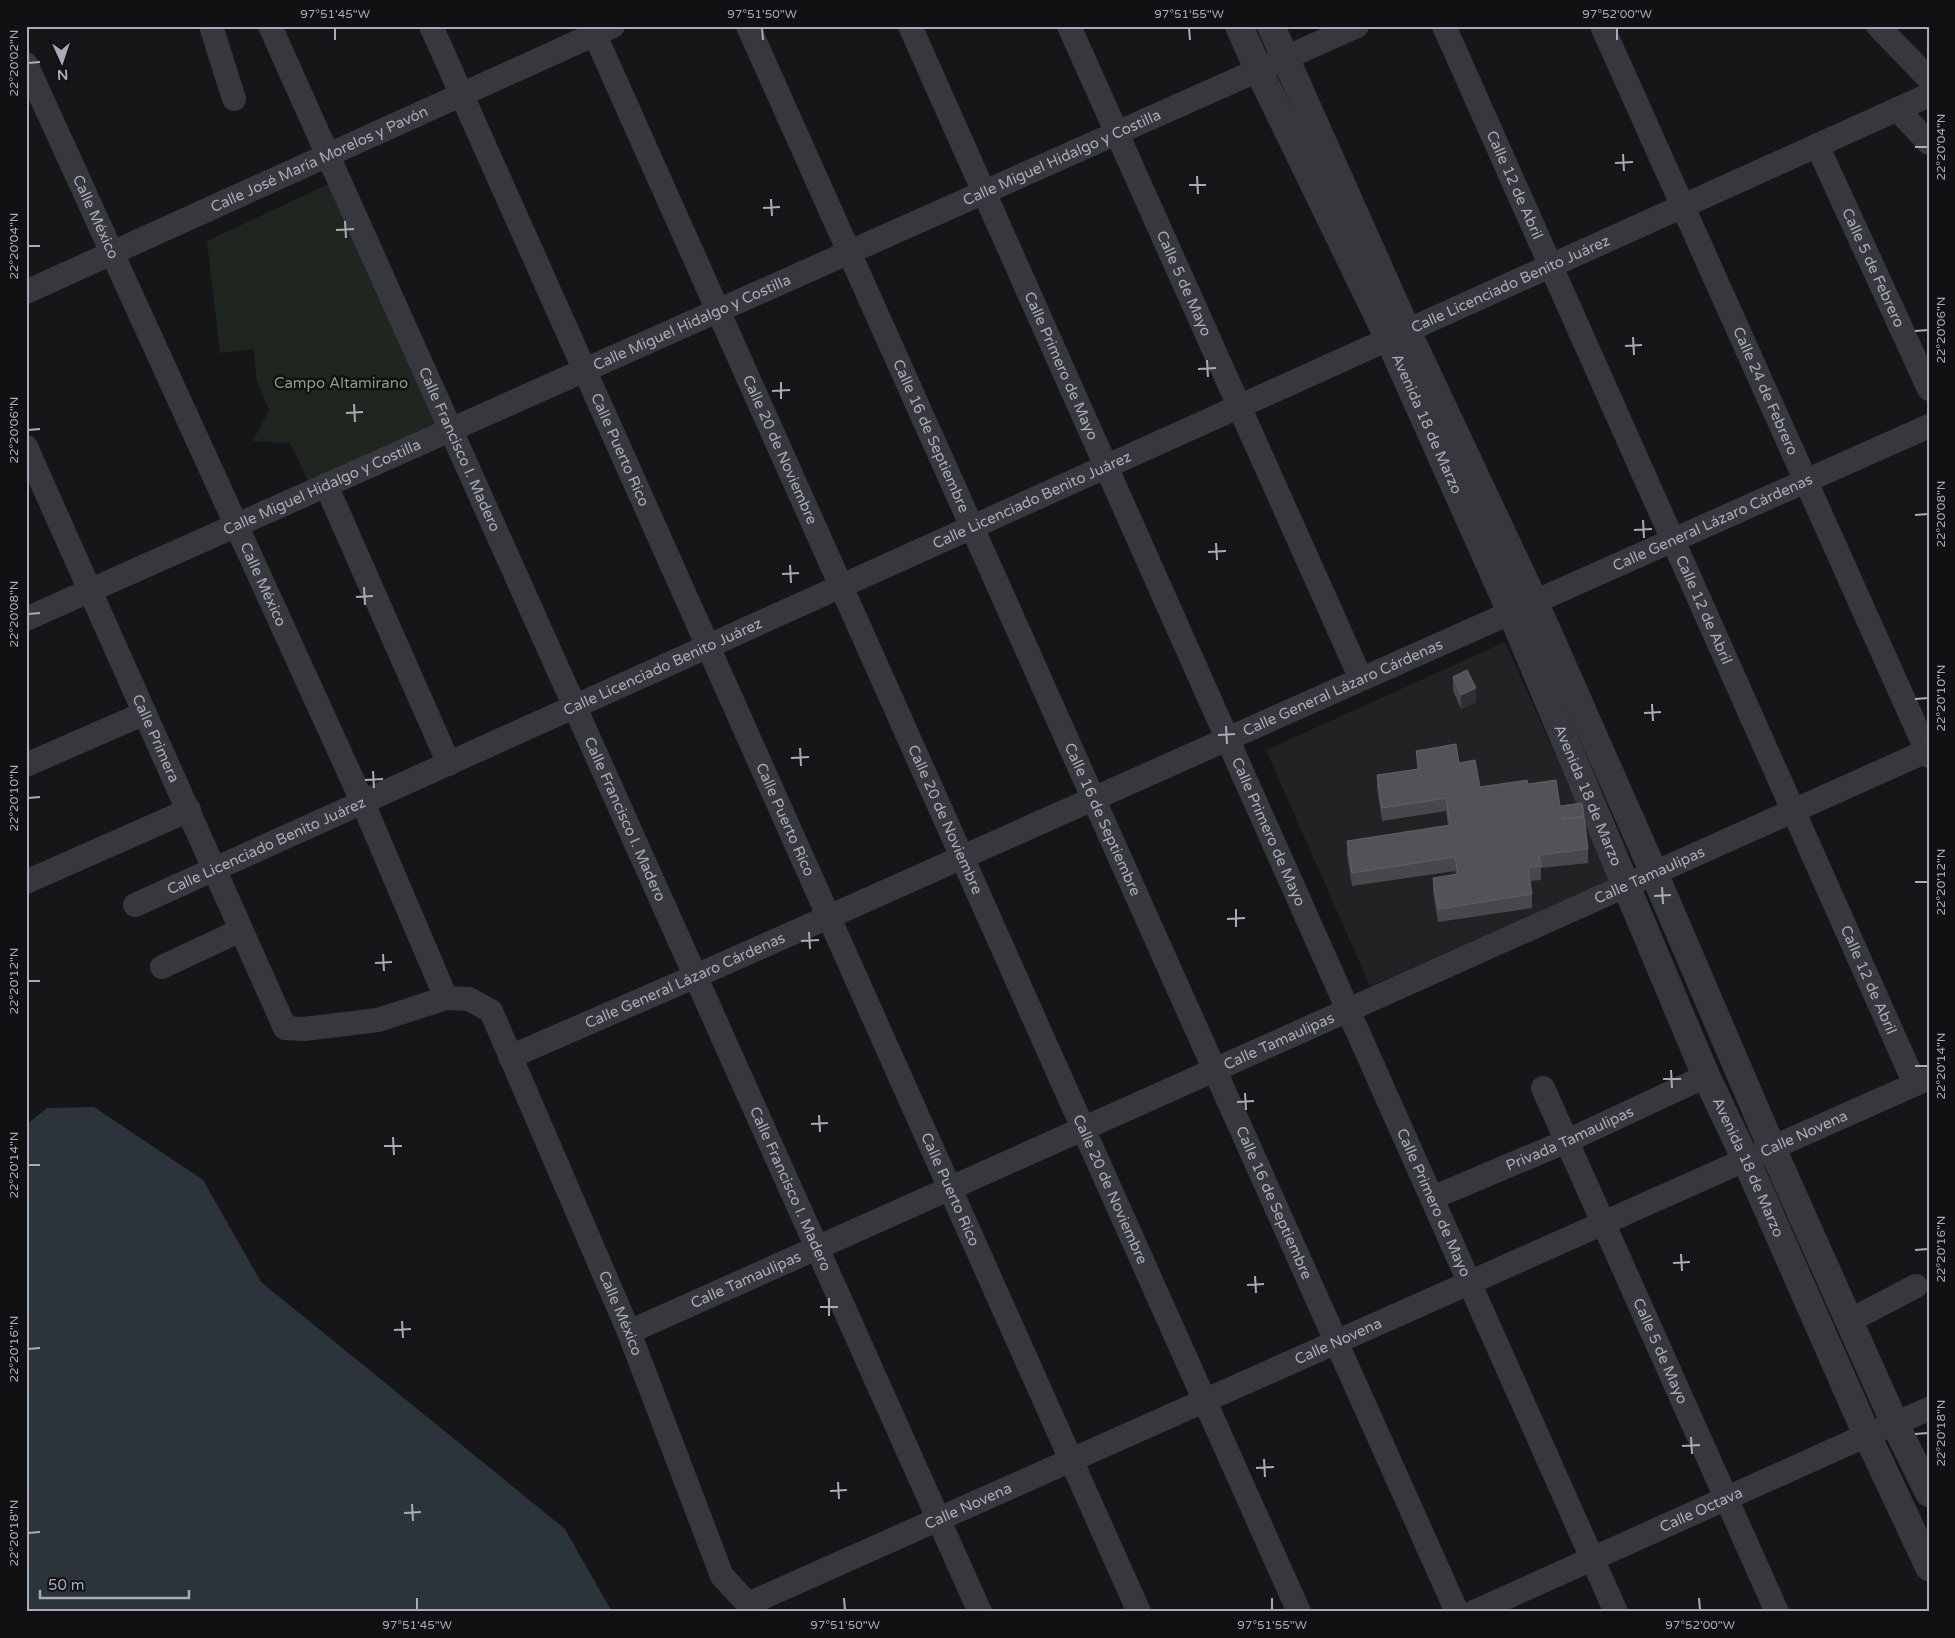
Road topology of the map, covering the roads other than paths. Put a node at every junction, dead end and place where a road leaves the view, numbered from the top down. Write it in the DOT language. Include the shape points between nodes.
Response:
graph roads {
  1 [pos="211,26"];
  2 [pos="270,26"];
  3 [pos="430,26"];
  4 [pos="748,26"];
  5 [pos="910,26"];
  6 [pos="1069,26"];
  7 [pos="1239,26"];
  8 [pos="1271,26"];
  9 [pos="1357,26"];
  10 [pos="1444,26"];
  11 [pos="1602,26"];
  12 [pos="1878,26"];
  13 [pos="599,29"];
  14 [pos="1285,58"];
  15 [pos="26,64"];
  16 [pos="1258,71"];
  17 [pos="1929,79"];
  18 [pos="461,95"];
  19 [pos="1929,95"];
  20 [pos="234,99"];
  21 [pos="1897,110"];
  22 [pos="1116,133"];
  23 [pos="1929,143"];
  24 [pos="1817,145"];
  25 [pos="328,155"];
  26 [pos="984,192"];
  27 [pos="1682,206"];
  28 [pos="850,252"];
  29 [pos="112,253"];
  30 [pos="1551,266"];
  31 [pos="26,292"];
  32 [pos="718,310"];
  33 [pos="1398,335"];
  34 [pos="584,370"];
  35 [pos="1929,389"];
  36 [pos="1239,407"];
  37 [pos="1929,426"];
  38 [pos="451,429"];
  39 [pos="26,447"];
  40 [pos="1106,467"];
  41 [pos="1805,481"];
  42 [pos="326,485"];
  43 [pos="236,525"];
  44 [pos="972,527"];
  45 [pos="1673,540"];
  46 [pos="841,586"];
  47 [pos="90,590"];
  48 [pos="1522,607"];
  49 [pos="26,618"];
  50 [pos="708,647"];
  51 [pos="1360,679"];
  52 [pos="575,707"];
  53 [pos="145,713"];
  54 [pos="1227,739"];
  55 [pos="1928,752"];
  56 [pos="449,764"];
  57 [pos="26,765"];
  58 [pos="1094,798"];
  59 [pos="362,802"];
  60 [pos="189,810"];
  61 [pos="1793,811"];
  62 [pos="962,857"];
  63 [pos="215,870"];
  64 [pos="1654,873"];
  65 [pos="28,876"];
  66 [pos="1625,885"];
  67 [pos="135,905"];
  68 [pos="828,917"];
  69 [pos="242,930"];
  70 [pos="162,967"];
  71 [pos="696,976"];
  72 [pos="446,998"];
  73 [pos="1348,1010"];
  74 [pos="510,1057"];
  75 [pos="1215,1070"];
  76 [pos="1706,1076"];
  77 [pos="1922,1081"];
  78 [pos="1543,1088"];
  79 [pos="1083,1128"];
  80 [pos="1567,1141"];
  81 [pos="1772,1148"];
  82 [pos="1746,1160"];
  83 [pos="950,1189"];
  84 [pos="1432,1198"];
  85 [pos="1603,1223"];
  86 [pos="817,1248"];
  87 [pos="1469,1282"];
  88 [pos="1916,1286"];
  89 [pos="1849,1321"];
  90 [pos="629,1332"];
  91 [pos="1336,1342"];
  92 [pos="1205,1400"];
  93 [pos="1929,1409"];
  94 [pos="1895,1424"];
  95 [pos="1867,1435"];
  96 [pos="1071,1460"];
  97 [pos="1929,1493"];
  98 [pos="1726,1499"];
  99 [pos="939,1519"];
  100 [pos="1593,1559"];
  101 [pos="1929,1567"];
  102 [pos="749,1608"];
  103 [pos="980,1612"];
  104 [pos="1139,1612"];
  105 [pos="1299,1612"];
  106 [pos="1457,1612"];
  107 [pos="1474,1612"];
  108 [pos="1616,1612"];
  109 [pos="1776,1612"];
  1 -- 20 [label="street"];
  2 -- 25 [label="street, Calle Francisco I. Madero"];
  3 -- 18 [label="street, Calle Puerto Rico"];
  4 -- 28 [label="street, Calle 16 de Septiembre"];
  5 -- 26 [label="street, Calle Primero de Mayo"];
  6 -- 22 [label="street, Calle 5 de Mayo"];
  7 -- 16 [label="street, Avenida 18 de Marzo"];
  8 -- 14 [label="street, Avenida 18 de Marzo"];
  9 -- 14 [label="street, Calle Miguel Hidalgo y Costilla"];
  10 -- 30 [label="street, Calle 12 de Abril"];
  11 -- 27 [label="street, Calle 24 de Febrero"];
  12 -- 17 [label="street"];
  13 -- 18 [label="street, Calle José María Morelos y Pavón"];
  13 -- 32 [label="street, Calle 20 de Noviembre"];
  14 -- 16 [label="street, Calle Miguel Hidalgo y Costilla"];
  14 -- 33 [label="street, Avenida 18 de Marzo"];
  15 -- 29 [label="street, Calle México"];
  16 -- 22 [label="street, Calle Miguel Hidalgo y Costilla"];
  16 -- 33 [label="street, Avenida 18 de Marzo"];
  18 -- 25 [label="street, Calle José María Morelos y Pavón"];
  18 -- 34 [label="street, Calle Puerto Rico"];
  19 -- 21 [label="street, Calle Licenciado Benito Juárez"];
  21 -- 23 [label="street"];
  21 -- 24 [label="street, Calle Licenciado Benito Juárez"];
  22 -- 26 [label="street, Calle Miguel Hidalgo y Costilla"];
  22 -- 36 [label="street, Calle 5 de Mayo"];
  24 -- 27 [label="street, Calle Licenciado Benito Juárez"];
  24 -- 35 [label="street, Calle 5 de Febrero"];
  25 -- 29 [label="street, Calle José María Morelos y Pavón"];
  25 -- 38 [label="street, Calle Francisco I. Madero"];
  26 -- 28 [label="street, Calle Miguel Hidalgo y Costilla"];
  26 -- 40 [label="street, Calle Primero de Mayo"];
  27 -- 30 [label="street, Calle Licenciado Benito Juárez"];
  27 -- 41 [label="street, Calle 24 de Febrero"];
  28 -- 32 [label="street, Calle Miguel Hidalgo y Costilla"];
  28 -- 44 [label="street, Calle 16 de Septiembre"];
  29 -- 31 [label="street, Calle José María Morelos y Pavón"];
  29 -- 43 [label="street, Calle México"];
  30 -- 33 [label="street, Calle Licenciado Benito Juárez"];
  30 -- 45 [label="street, Calle 12 de Abril"];
  32 -- 34 [label="street, Calle Miguel Hidalgo y Costilla"];
  32 -- 46 [label="street, Calle 20 de Noviembre"];
  33 -- 36 [label="street, Calle Licenciado Benito Juárez"];
  33 -- 48 [label="street, Avenida 18 de Marzo"];
  34 -- 38 [label="street, Calle Miguel Hidalgo y Costilla"];
  34 -- 50 [label="street, Calle Puerto Rico"];
  36 -- 40 [label="street, Calle Licenciado Benito Juárez"];
  36 -- 51 [label="street, Calle 5 de Mayo"];
  37 -- 41 [label="street, Calle General Lázaro Cárdenas"];
  38 -- 42 [label="street, Calle Miguel Hidalgo y Costilla"];
  38 -- 52 [label="street, Calle Francisco I. Madero"];
  39 -- 47 [label="street, Calle Primera"];
  40 -- 44 [label="street, Calle Licenciado Benito Juárez"];
  40 -- 54 [label="street, Calle Primero de Mayo"];
  41 -- 45 [label="street, Calle General Lázaro Cárdenas"];
  41 -- 55 [label="street, Calle 24 de Febrero"];
  42 -- 43 [label="street, Calle Miguel Hidalgo y Costilla"];
  42 -- 56 [label="street"];
  43 -- 47 [label="street, Calle Miguel Hidalgo y Costilla"];
  43 -- 59 [label="street, Calle México"];
  44 -- 46 [label="street, Calle Licenciado Benito Juárez"];
  44 -- 58 [label="street, Calle 16 de Septiembre"];
  45 -- 48 [label="street, Calle General Lázaro Cárdenas"];
  45 -- 61 [label="street, Calle 12 de Abril"];
  46 -- 50 [label="street, Calle Licenciado Benito Juárez"];
  46 -- 62 [label="street, Calle 20 de Noviembre"];
  47 -- 49 [label="street, Calle Miguel Hidalgo y Costilla"];
  47 -- 53 [label="street, Calle Primera"];
  48 -- 51 [label="street, Calle General Lázaro Cárdenas"];
  48 -- 64 [label="street, Avenida 18 de Marzo"];
  48 -- 66 [label="street, Avenida 18 de Marzo"];
  50 -- 52 [label="street, Calle Licenciado Benito Juárez"];
  50 -- 68 [label="street, Calle Puerto Rico"];
  51 -- 54 [label="street, Calle General Lázaro Cárdenas"];
  52 -- 56 [label="street, Calle Licenciado Benito Juárez"];
  52 -- 71 [label="street, Calle Francisco I. Madero"];
  53 -- 57 [label="street"];
  53 -- 60 [label="street, Calle Primera"];
  54 -- 58 [label="street, Calle General Lázaro Cárdenas"];
  54 -- 73 [label="street, Calle Primero de Mayo"];
  55 -- 61 [label="street, Calle Tamaulipas"];
  56 -- 59 [label="street, Calle Licenciado Benito Juárez"];
  58 -- 62 [label="street, Calle General Lázaro Cárdenas"];
  58 -- 75 [label="street, Calle 16 de Septiembre"];
  59 -- 63 [label="street, Calle Licenciado Benito Juárez"];
  59 -- 72 [label="street, Calle México"];
  60 -- 63 [label="street, Calle Primera"];
  60 -- 65 [label="street"];
  61 -- 64 [label="street, Calle Tamaulipas"];
  61 -- 77 [label="street, Calle 12 de Abril"];
  62 -- 68 [label="street, Calle General Lázaro Cárdenas"];
  62 -- 79 [label="street, Calle 20 de Noviembre"];
  63 -- 67 [label="street, Calle Licenciado Benito Juárez"];
  63 -- 69 [label="street, Calle Primera"];
  64 -- 66 [label="street, Calle Tamaulipas"];
  64 -- 81 [label="street, Avenida 18 de Marzo"];
  66 -- 73 [label="street, Calle Tamaulipas"];
  66 -- 76 [label="street, Avenida 18 de Marzo"];
  68 -- 71 [label="street, Calle General Lázaro Cárdenas"];
  68 -- 83 [label="street, Calle Puerto Rico"];
  69 -- 70 [label="street"];
  69 -- 72 [label="street, Calle Primera" via="285,1028 304,1029 378,1020"];
  71 -- 74 [label="street, Calle General Lázaro Cárdenas"];
  71 -- 86 [label="street, Calle Francisco I. Madero"];
  72 -- 74 [label="street, Calle México" via="469,999 491,1010"];
  73 -- 75 [label="street, Calle Tamaulipas"];
  73 -- 84 [label="street, Calle Primero de Mayo"];
  74 -- 90 [label="street, Calle México"];
  75 -- 79 [label="street, Calle Tamaulipas"];
  75 -- 91 [label="street, Calle 16 de Septiembre"];
  76 -- 80 [label="street, Privada Tamaulipas"];
  76 -- 82 [label="street, Avenida 18 de Marzo"];
  77 -- 81 [label="street, Calle Novena"];
  78 -- 80 [label="street, Calle 5 de Mayo"];
  79 -- 83 [label="street, Calle Tamaulipas"];
  79 -- 92 [label="street, Calle 20 de Noviembre"];
  80 -- 84 [label="street, Privada Tamaulipas"];
  80 -- 85 [label="street, Calle 5 de Mayo"];
  81 -- 82 [label="street, Calle Novena"];
  81 -- 89 [label="street, Avenida 18 de Marzo"];
  82 -- 85 [label="street, Calle Novena"];
  82 -- 95 [label="street, Avenida 18 de Marzo"];
  83 -- 86 [label="street, Calle Tamaulipas"];
  83 -- 96 [label="street, Calle Puerto Rico"];
  84 -- 87 [label="street, Calle Primero de Mayo"];
  85 -- 87 [label="street, Calle Novena"];
  85 -- 98 [label="street, Calle 5 de Mayo"];
  86 -- 90 [label="street, Calle Tamaulipas"];
  86 -- 99 [label="street, Calle Francisco I. Madero"];
  87 -- 91 [label="street, Calle Novena"];
  87 -- 100 [label="street, Calle Primero de Mayo"];
  88 -- 89 [label="street"];
  89 -- 94 [label="street, Avenida 18 de Marzo"];
  90 -- 102 [label="street, Calle México" via="722,1576"];
  91 -- 92 [label="street, Calle Novena"];
  91 -- 106 [label="street, Calle 16 de Septiembre"];
  92 -- 96 [label="street, Calle Novena"];
  92 -- 105 [label="street, Calle 20 de Noviembre"];
  93 -- 94 [label="street, Calle Octava"];
  94 -- 95 [label="street, Calle Octava"];
  94 -- 97 [label="street, Avenida 18 de Marzo"];
  95 -- 98 [label="street, Calle Octava"];
  95 -- 101 [label="street, Avenida 18 de Marzo"];
  96 -- 99 [label="street, Calle Novena"];
  96 -- 104 [label="street, Calle Puerto Rico"];
  98 -- 100 [label="street, Calle Octava"];
  98 -- 109 [label="street, Calle 5 de Mayo"];
  99 -- 102 [label="street, Calle Novena"];
  99 -- 103 [label="street, Calle Francisco I. Madero"];
  100 -- 107 [label="street, Calle Octava"];
  100 -- 108 [label="street, Calle Primero de Mayo"];
}
